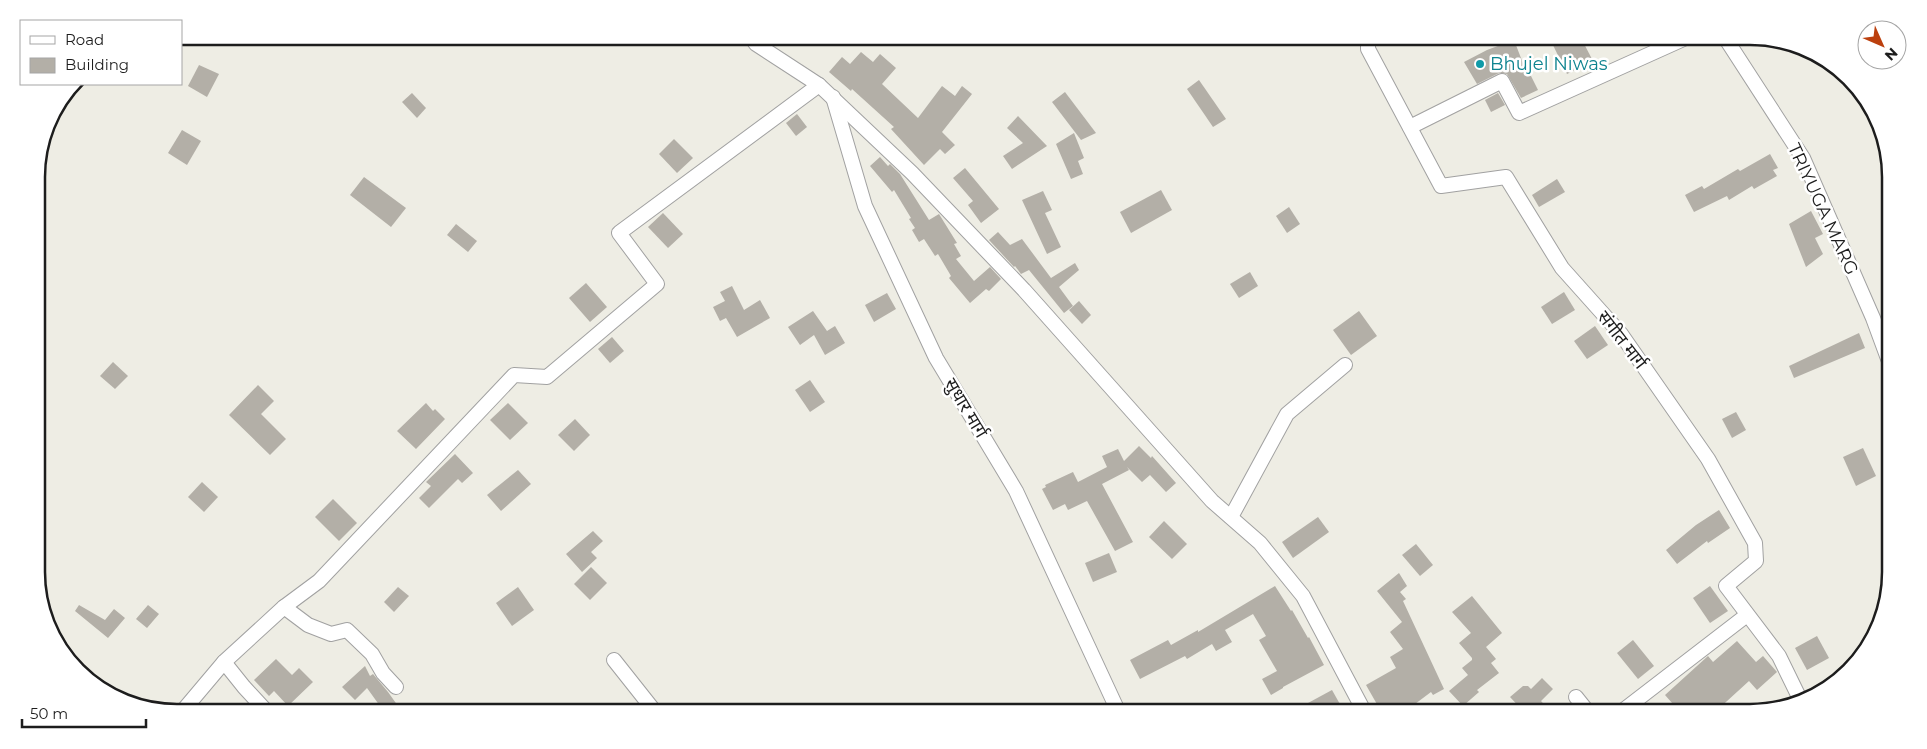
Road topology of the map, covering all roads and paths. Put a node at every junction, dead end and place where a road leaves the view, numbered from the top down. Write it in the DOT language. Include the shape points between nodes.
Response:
graph roads {
  1 [pos="758,45"];
  2 [pos="1368,45"];
  3 [pos="1670,45"];
  4 [pos="1730,45"];
  5 [pos="819,85"];
  6 [pos="833,97"];
  7 [pos="1410,127"];
  8 [pos="1882,342"];
  9 [pos="1344,365"];
  10 [pos="1231,518"];
  11 [pos="284,607"];
  12 [pos="1747,615"];
  13 [pos="614,660"];
  14 [pos="224,662"];
  15 [pos="396,687"];
  16 [pos="1798,695"];
  17 [pos="1576,697"];
  18 [pos="189,704"];
  19 [pos="260,704"];
  20 [pos="649,704"];
  21 [pos="1114,704"];
  22 [pos="1361,704"];
  23 [pos="1582,704"];
  24 [pos="1631,704"];
  1 -- 5 [label="street"];
  2 -- 7 [label="street, संगीत मार्ग"];
  3 -- 7 [label="street" via="1519,113 1502,81"];
  4 -- 8 [label="street, TRIYUGA MARG" via="1803,158"];
  5 -- 6 [label="street"];
  5 -- 11 [label="street" via="619,233 657,284 547,377 514,375 319,582"];
  6 -- 10 [label="street" via="912,173 1004,270 1212,501"];
  6 -- 21 [label="street, सुधार मार्ग" via="865,206 936,358 1016,491"];
  7 -- 12 [label="street, संगीत मार्ग" via="1441,186 1506,177 1562,268 1621,334 1708,458 1755,543 1756,561 1726,586"];
  9 -- 10 [label="street" via="1288,414"];
  10 -- 22 [label="street" via="1260,543 1303,596"];
  11 -- 14 [label="street"];
  11 -- 15 [label="street" via="308,625 331,634 347,630 372,654"];
  12 -- 16 [label="street, संगीत मार्ग" via="1779,656"];
  12 -- 24 [label="street"];
  13 -- 20 [label="street"];
  14 -- 18 [label="street"];
  14 -- 19 [label="street"];
  17 -- 23 [label="street"];
}
